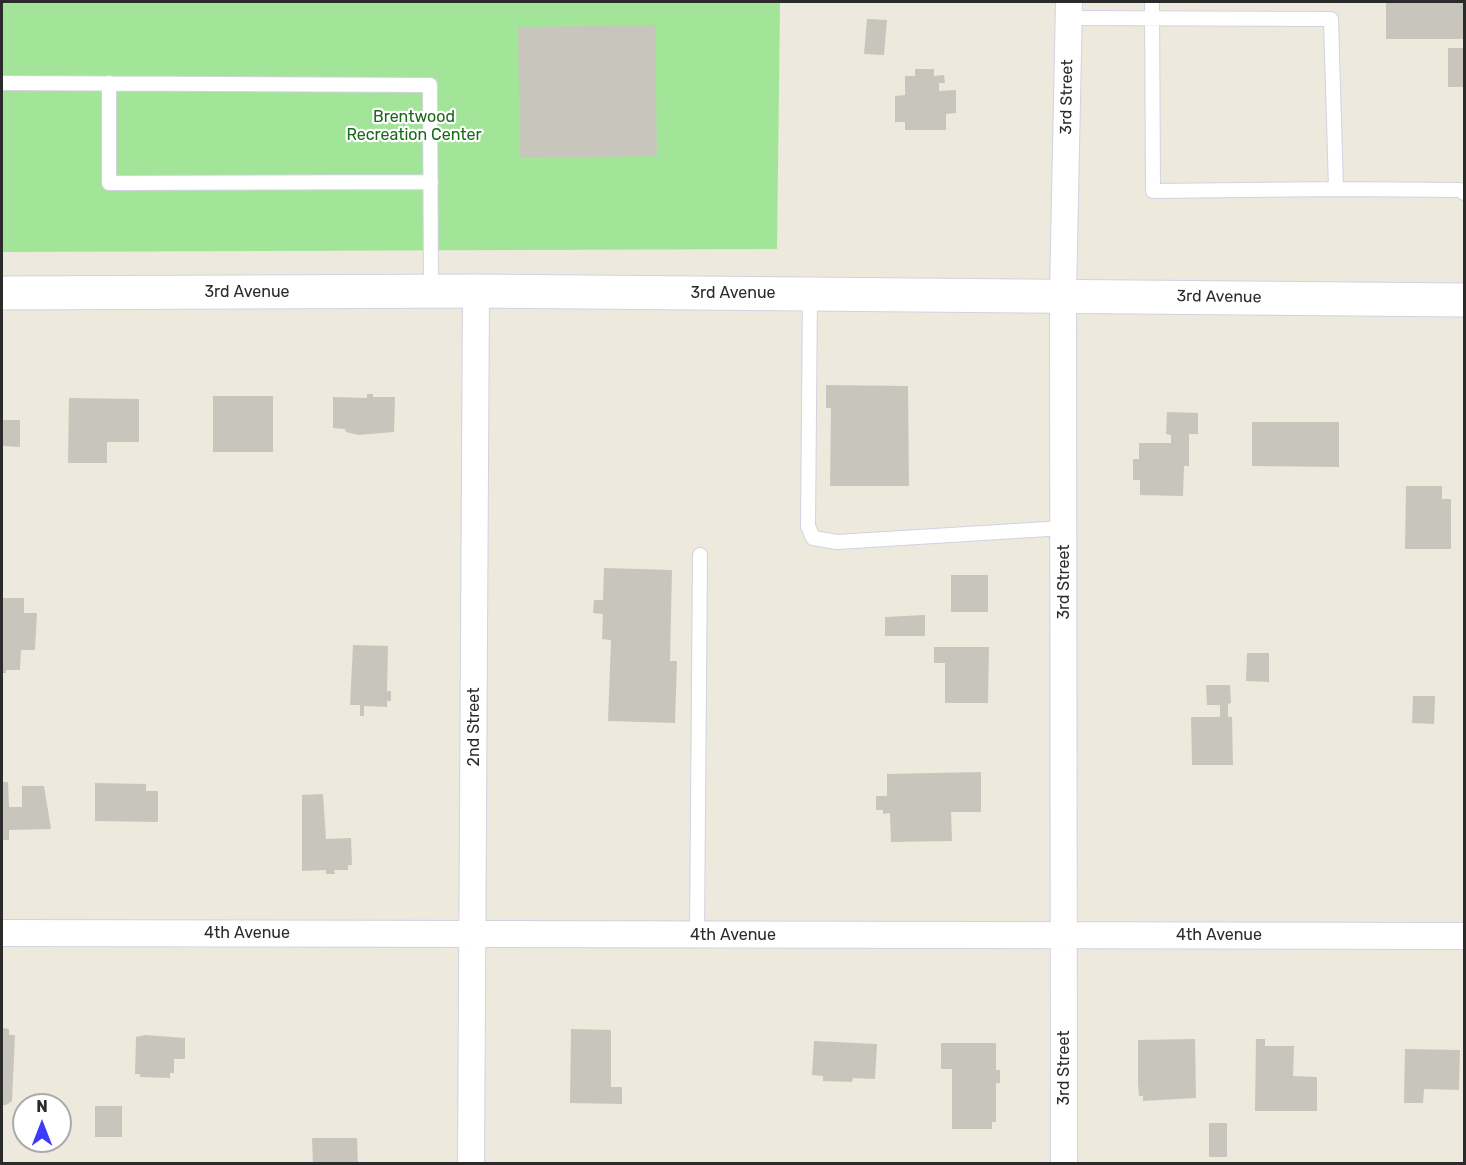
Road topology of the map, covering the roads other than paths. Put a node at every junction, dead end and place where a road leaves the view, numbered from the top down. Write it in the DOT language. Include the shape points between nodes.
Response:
graph roads {
  1 [pos="1152,2"];
  2 [pos="1069,10"];
  3 [pos="1152,18"];
  4 [pos="2,83"];
  5 [pos="109,83"];
  6 [pos="431,182"];
  7 [pos="1336,189"];
  8 [pos="1464,193"];
  9 [pos="432,291"];
  10 [pos="476,291"];
  11 [pos="2,292"];
  12 [pos="810,293"];
  13 [pos="1063,295"];
  14 [pos="1464,300"];
  15 [pos="1064,528"];
  16 [pos="700,555"];
  17 [pos="2,933"];
  18 [pos="472,934"];
  19 [pos="1065,935"];
  20 [pos="697,936"];
  21 [pos="1464,936"];
  22 [pos="471,1164"];
  23 [pos="1064,1164"];
  1 -- 3 [label="lane"];
  2 -- 3 [label="lane"];
  2 -- 13 [label="street, 3rd Street"];
  3 -- 7 [label="lane" via="1331,20"];
  3 -- 7 [label="lane" via="1153,191"];
  4 -- 5 [label="lane"];
  5 -- 6 [label="lane" via="430,85"];
  5 -- 6 [label="lane" via="110,183"];
  6 -- 9 [label="lane"];
  7 -- 8 [label="lane"];
  9 -- 10 [label="street, 3rd Avenue"];
  9 -- 11 [label="street, 3rd Avenue"];
  10 -- 12 [label="street, 3rd Avenue"];
  10 -- 18 [label="street, 2nd Street"];
  12 -- 13 [label="street, 3rd Avenue"];
  12 -- 15 [label="lane" via="808,526 813,538 837,543"];
  13 -- 14 [label="street, 3rd Avenue"];
  13 -- 15 [label="street, 3rd Street"];
  15 -- 19 [label="street, 3rd Street"];
  16 -- 20 [label="lane"];
  17 -- 18 [label="street, 4th Avenue"];
  18 -- 20 [label="street, 4th Avenue"];
  18 -- 22 [label="street, 2nd Street"];
  19 -- 20 [label="street, 4th Avenue"];
  19 -- 21 [label="street, 4th Avenue"];
  19 -- 23 [label="street, 3rd Street"];
}
